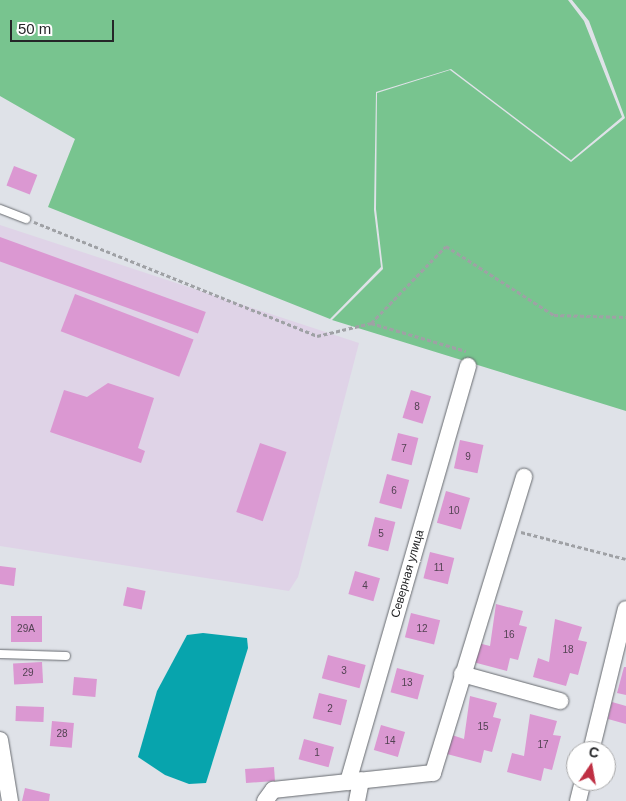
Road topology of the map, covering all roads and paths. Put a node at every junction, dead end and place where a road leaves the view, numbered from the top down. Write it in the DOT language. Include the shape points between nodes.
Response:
graph roads {
  1 [pos="0,209"];
  2 [pos="26,219"];
  3 [pos="626,317"];
  4 [pos="371,323"];
  5 [pos="469,360"];
  6 [pos="524,477"];
  7 [pos="505,528"];
  8 [pos="626,559"];
  9 [pos="626,609"];
  10 [pos="0,654"];
  11 [pos="66,656"];
  12 [pos="462,674"];
  13 [pos="560,701"];
  14 [pos="0,740"];
  15 [pos="593,741"];
  16 [pos="354,781"];
  17 [pos="269,796"];
  18 [pos="10,801"];
  19 [pos="357,801"];
  1 -- 2 [label="lane"];
  2 -- 4 [label="path" via="317,336"];
  3 -- 4 [label="path" via="554,315 446,246"];
  4 -- 5 [label="path"];
  5 -- 16 [label="street, Северная улица"];
  6 -- 7 [label="street"];
  7 -- 8 [label="path"];
  7 -- 12 [label="street"];
  9 -- 15 [label="street"];
  10 -- 11 [label="lane"];
  12 -- 13 [label="street"];
  12 -- 16 [label="street" via="433,773"];
  14 -- 18 [label="street"];
  16 -- 17 [label="street"];
  16 -- 19 [label="street, Северная улица"];
}
